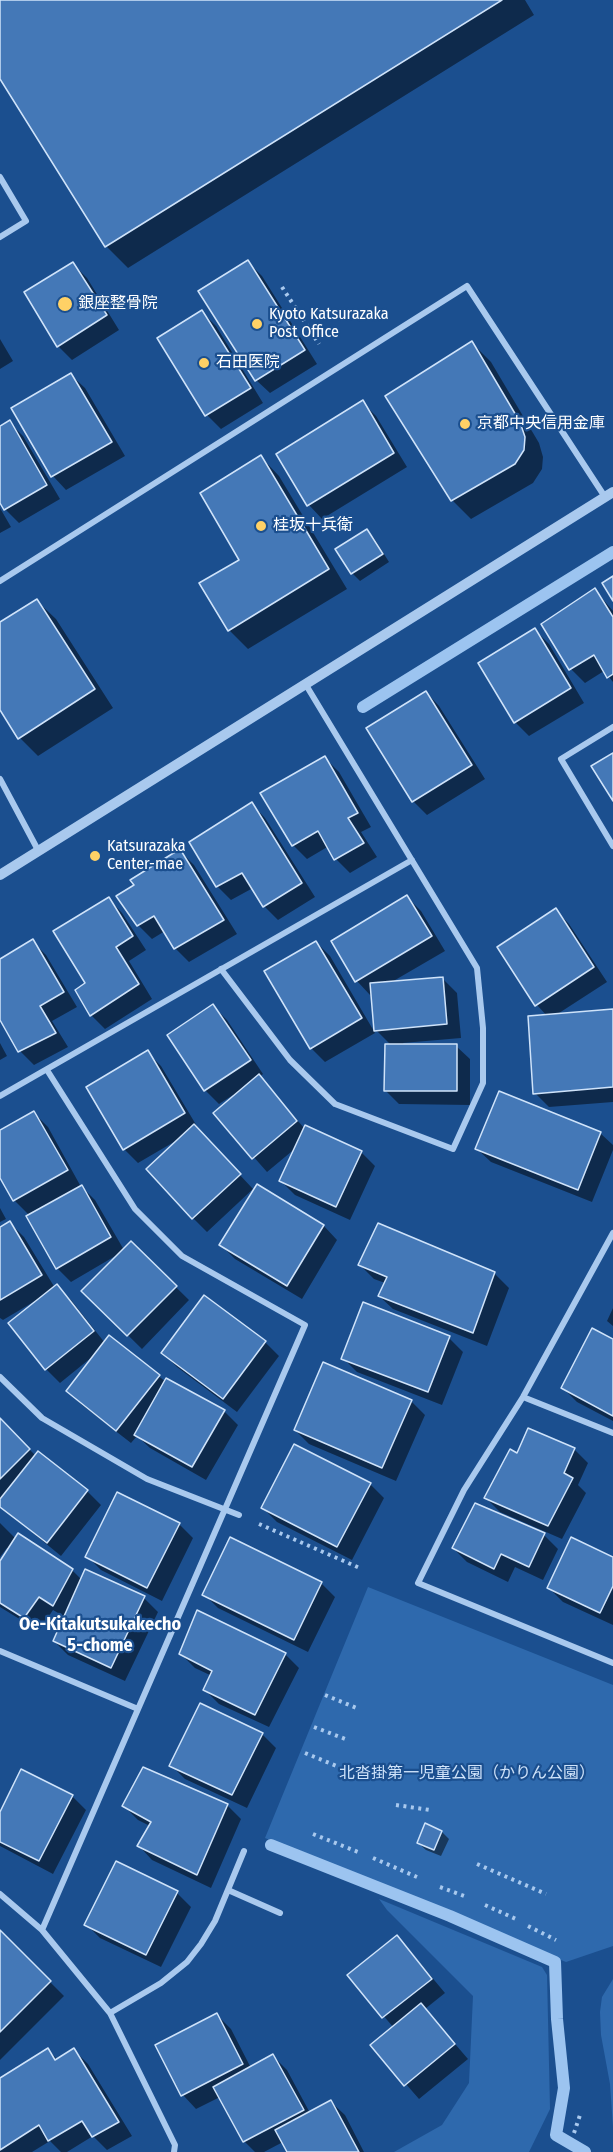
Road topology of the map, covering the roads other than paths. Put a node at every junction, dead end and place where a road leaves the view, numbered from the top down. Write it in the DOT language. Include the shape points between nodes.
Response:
graph roads {
  1 [pos="0,177"];
  2 [pos="0,237"];
  3 [pos="609,495"];
  4 [pos="0,581"];
  5 [pos="306,685"];
  6 [pos="613,727"];
  7 [pos="0,779"];
  8 [pos="613,846"];
  9 [pos="39,852"];
  10 [pos="412,860"];
  11 [pos="0,875"];
  12 [pos="221,969"];
  13 [pos="47,1070"];
  14 [pos="0,1096"];
  15 [pos="613,1233"];
  16 [pos="0,1377"];
  17 [pos="523,1397"];
  18 [pos="613,1433"];
  19 [pos="225,1510"];
  20 [pos="239,1515"];
  21 [pos="0,1651"];
  22 [pos="613,1663"];
  23 [pos="138,1709"];
  24 [pos="244,1851"];
  25 [pos="228,1890"];
  26 [pos="0,1894"];
  27 [pos="280,1913"];
  28 [pos="42,1929"];
  29 [pos="110,2013"];
  30 [pos="174,2152"];
  1 -- 2 [label="street" via="26,221"];
  3 -- 4 [label="street" via="467,286"];
  3 -- 5 [label="street"];
  5 -- 9 [label="street"];
  5 -- 10 [label="street"];
  6 -- 8 [label="street" via="561,759"];
  7 -- 9 [label="street"];
  9 -- 11 [label="street"];
  10 -- 12 [label="street"];
  10 -- 12 [label="street" via="477,969 483,1083 453,1149 335,1104 290,1060"];
  12 -- 13 [label="street"];
  13 -- 14 [label="street"];
  13 -- 19 [label="street" via="135,1209 182,1256 305,1325"];
  15 -- 17 [label="street"];
  16 -- 19 [label="street" via="42,1418 147,1479"];
  17 -- 18 [label="street"];
  17 -- 22 [label="street" via="464,1490 418,1583"];
  19 -- 20 [label="street"];
  19 -- 23 [label="street"];
  21 -- 23 [label="street"];
  23 -- 28 [label="street"];
  24 -- 25 [label="street"];
  25 -- 27 [label="street"];
  25 -- 29 [label="street" via="215,1921 187,1962 161,1983"];
  26 -- 28 [label="street"];
  28 -- 29 [label="street"];
  29 -- 30 [label="street" via="175,2145"];
}
